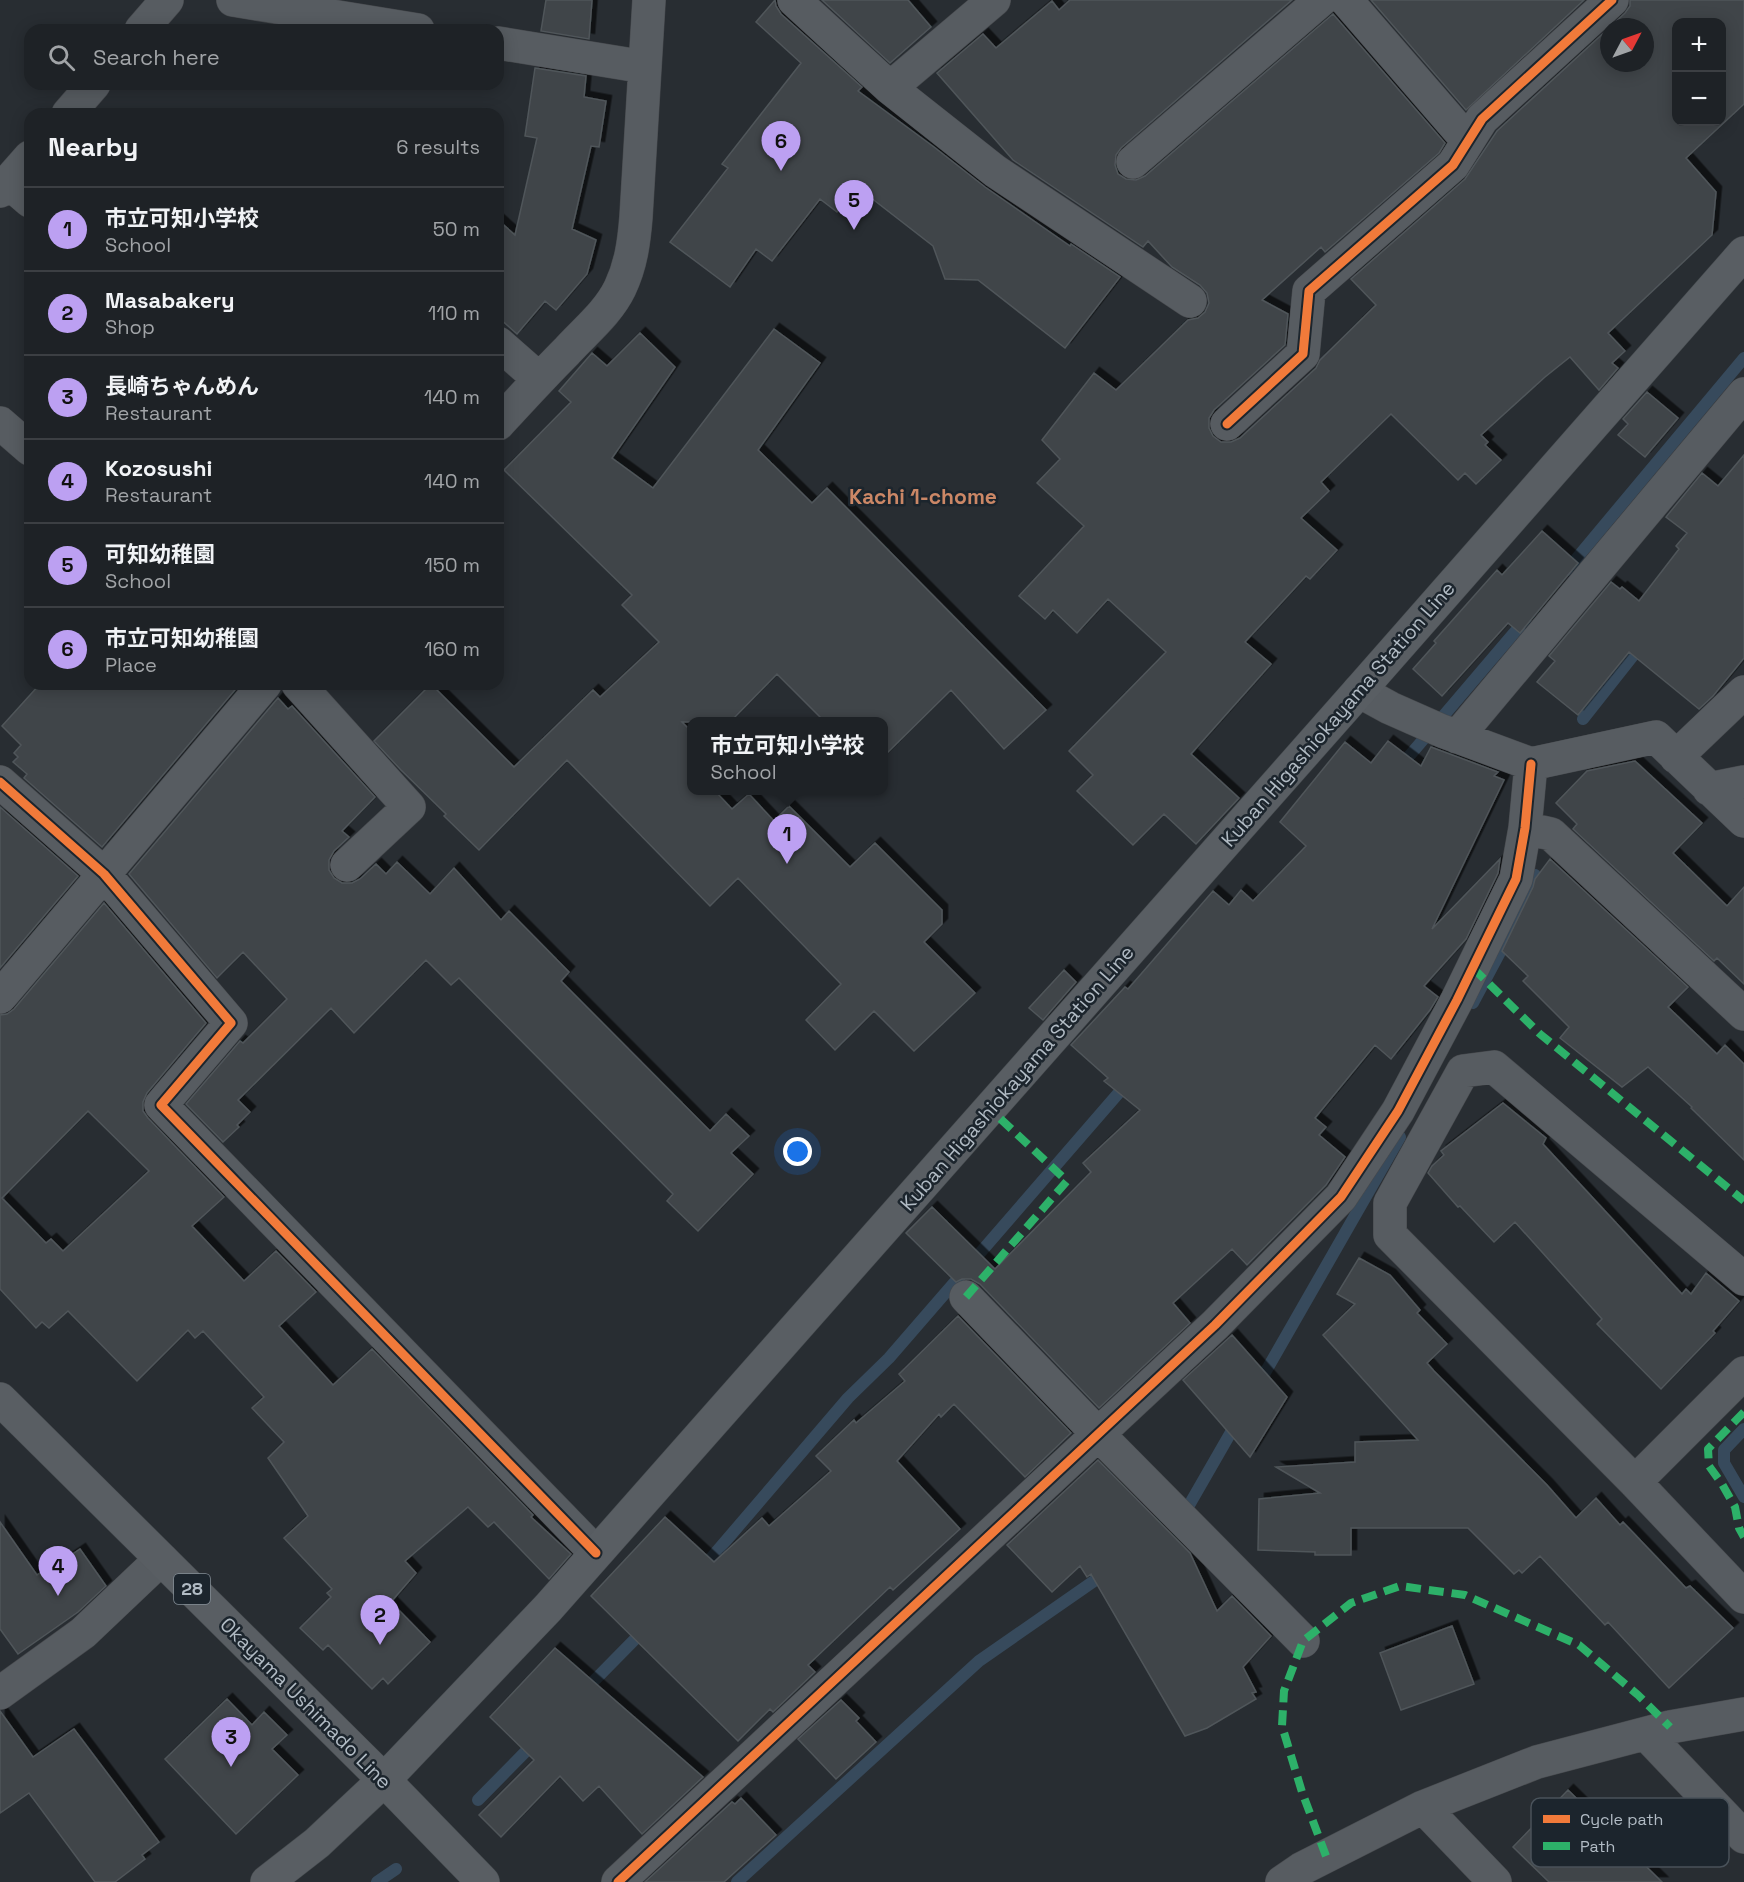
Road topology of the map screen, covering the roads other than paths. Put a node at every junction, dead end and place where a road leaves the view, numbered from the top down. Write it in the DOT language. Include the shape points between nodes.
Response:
graph roads {
  1 [pos="167,0"];
  2 [pos="237,0"];
  3 [pos="649,0"];
  4 [pos="794,0"];
  5 [pos="994,0"];
  6 [pos="1321,0"];
  7 [pos="1346,0"];
  8 [pos="1612,0"];
  9 [pos="146,24"];
  10 [pos="382,24"];
  11 [pos="504,44"];
  12 [pos="645,67"];
  13 [pos="890,88"];
  14 [pos="89,90"];
  15 [pos="73,108"];
  16 [pos="1468,141"];
  17 [pos="1133,162"];
  18 [pos="24,169"];
  19 [pos="13,191"];
  20 [pos="1744,253"];
  21 [pos="1190,301"];
  22 [pos="504,348"];
  23 [pos="539,379"];
  24 [pos="1744,394"];
  25 [pos="504,417"];
  26 [pos="0,423"];
  27 [pos="1227,424"];
  28 [pos="24,444"];
  29 [pos="260,690"];
  30 [pos="303,690"];
  31 [pos="1359,691"];
  32 [pos="1744,692"];
  33 [pos="1442,731"];
  34 [pos="1676,757"];
  35 [pos="1531,764"];
  36 [pos="0,782"];
  37 [pos="1744,782"];
  38 [pos="1709,789"];
  39 [pos="1744,821"];
  40 [pos="1525,828"];
  41 [pos="347,865"];
  42 [pos="104,874"];
  43 [pos="0,997"];
  44 [pos="1744,1014"];
  45 [pos="1744,1279"];
  46 [pos="966,1297"];
  47 [pos="1744,1373"];
  48 [pos="4,1410"];
  49 [pos="1098,1434"];
  50 [pos="1635,1482"];
  51 [pos="596,1553"];
  52 [pos="161,1559"];
  53 [pos="1744,1597"];
  54 [pos="1303,1641"];
  55 [pos="0,1693"];
  56 [pos="1744,1714"];
  57 [pos="1646,1734"];
  58 [pos="384,1780"];
  59 [pos="1707,1798"];
  60 [pos="1423,1807"];
  61 [pos="1729,1821"];
  62 [pos="1744,1837"];
  63 [pos="267,1882"];
  64 [pos="483,1882"];
  65 [pos="618,1882"];
  66 [pos="1282,1882"];
  67 [pos="1496,1882"];
  1 -- 9 [label="street"];
  2 -- 10 [label="street"];
  3 -- 12 [label="street"];
  4 -- 13 [label="street"];
  5 -- 13 [label="street"];
  6 -- 17 [label="street"];
  7 -- 16 [label="street"];
  8 -- 16 [label="street" via="1482,119"];
  11 -- 12 [label="street"];
  12 -- 23 [label="street" via="636,217 628,269 607,309"];
  13 -- 21 [label="street" via="995,171"];
  14 -- 15 [label="street"];
  16 -- 27 [label="street" via="1453,165 1310,291 1302,354"];
  18 -- 19 [label="street"];
  20 -- 31 [label="main road, Kuban Higashiokayama Station Line"];
  22 -- 23 [label="street"];
  23 -- 25 [label="street"];
  24 -- 33 [label="street"];
  26 -- 28 [label="street"];
  29 -- 42 [label="street"];
  30 -- 41 [label="street" via="409,807"];
  31 -- 33 [label="street"];
  31 -- 51 [label="main road, Kuban Higashiokayama Station Line"];
  32 -- 34 [label="street"];
  33 -- 35 [label="street"];
  34 -- 35 [label="street" via="1656,737"];
  34 -- 38 [label="street"];
  35 -- 40 [label="street"];
  36 -- 42 [label="street"];
  37 -- 38 [label="street"];
  38 -- 39 [label="street"];
  40 -- 44 [label="street" via="1551,834"];
  40 -- 49 [label="street" via="1516,879 1457,1000 1398,1111 1341,1197 1215,1325"];
  42 -- 43 [label="street"];
  42 -- 51 [label="street" via="231,1023 161,1105"];
  45 -- 50 [label="street" via="1494,1067 1463,1071 1390,1203 1390,1235"];
  46 -- 49 [label="street"];
  47 -- 50 [label="street"];
  48 -- 52 [label="main road, Okayama Ushimado Line / 28"];
  49 -- 54 [label="street"];
  49 -- 65 [label="street"];
  50 -- 53 [label="street"];
  51 -- 58 [label="main road, Kuban Higashiokayama Station Line"];
  52 -- 55 [label="street" via="82,1633"];
  52 -- 58 [label="main road, Okayama Ushimado Line / 28"];
  56 -- 57 [label="street"];
  57 -- 59 [label="street"];
  57 -- 60 [label="street" via="1537,1762"];
  58 -- 63 [label="main road, Kuban Higashiokayama Station Line" via="317,1843"];
  58 -- 64 [label="main road, Okayama Ushimado Line / 28"];
  60 -- 66 [label="street"];
  60 -- 67 [label="street"];
  61 -- 62 [label="street"];
}
